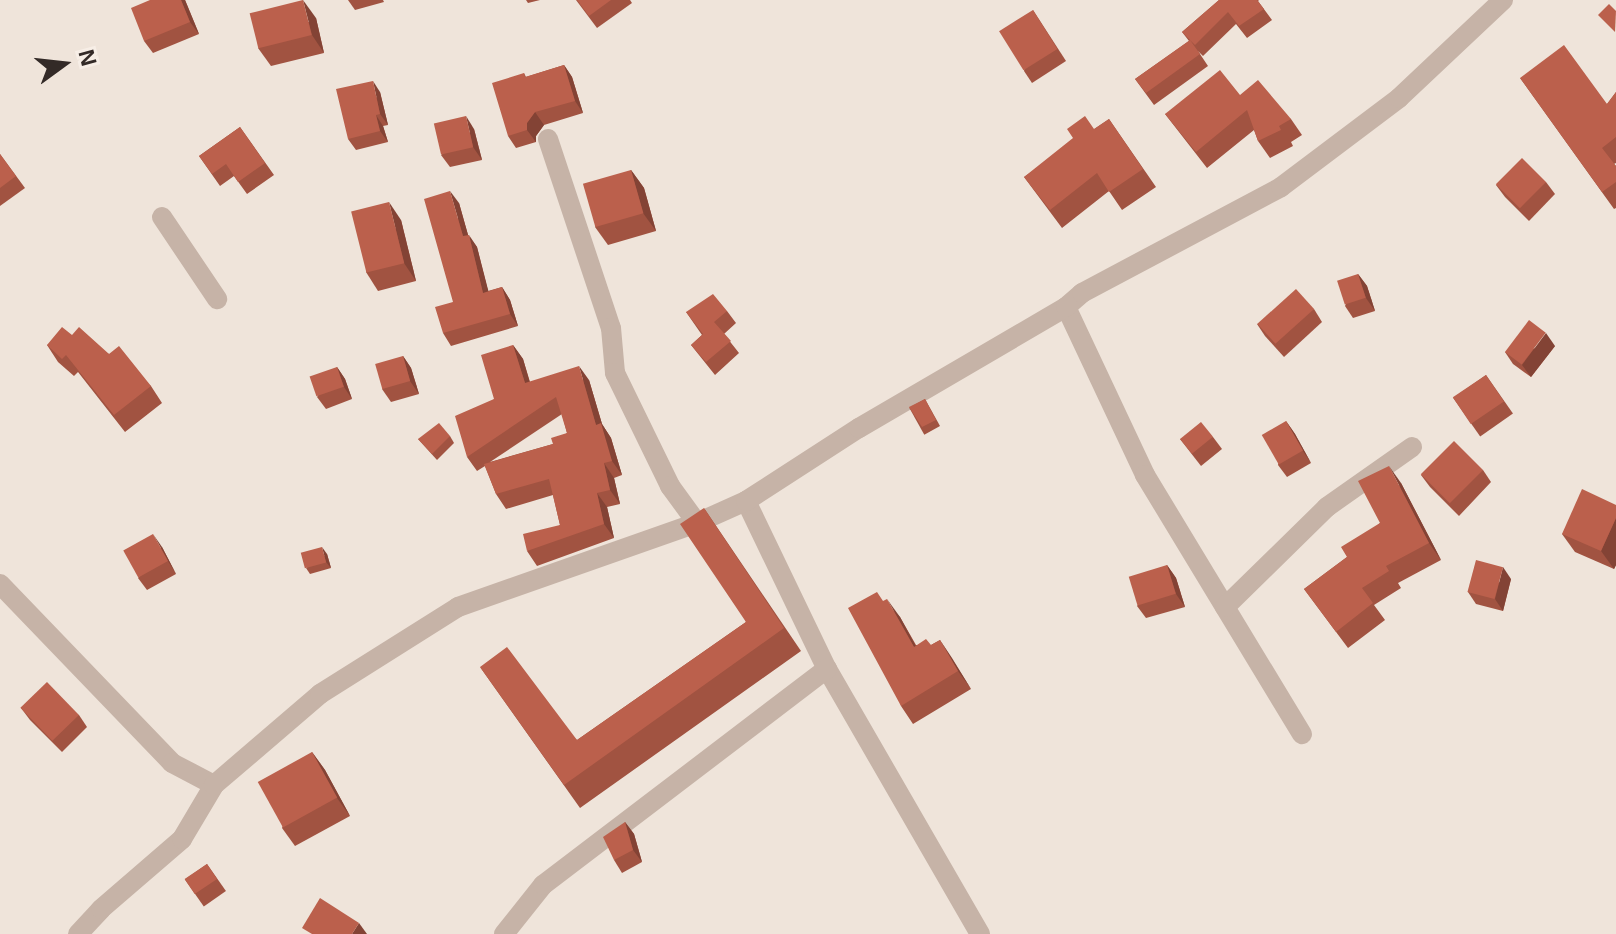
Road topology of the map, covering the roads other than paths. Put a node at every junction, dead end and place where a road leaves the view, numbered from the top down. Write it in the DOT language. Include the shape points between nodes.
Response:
graph roads {
  1 [pos="1503,0"];
  2 [pos="548,139"];
  3 [pos="162,217"];
  4 [pos="217,299"];
  5 [pos="1066,307"];
  6 [pos="1412,447"];
  7 [pos="746,501"];
  8 [pos="697,523"];
  9 [pos="0,584"];
  10 [pos="1225,607"];
  11 [pos="827,669"];
  12 [pos="1302,734"];
  13 [pos="214,785"];
  14 [pos="78,934"];
  15 [pos="504,934"];
  16 [pos="980,934"];
  1 -- 5 [label="street" via="1399,98 1281,187 1082,293"];
  2 -- 8 [label="street" via="611,328 615,373 670,486"];
  3 -- 4 [label="street"];
  5 -- 7 [label="street"];
  5 -- 10 [label="street" via="1145,475"];
  6 -- 10 [label="street" via="1327,507"];
  7 -- 8 [label="street"];
  7 -- 11 [label="street"];
  8 -- 13 [label="street" via="458,607 320,694"];
  9 -- 13 [label="street" via="172,763"];
  10 -- 12 [label="street"];
  11 -- 15 [label="street" via="543,885"];
  11 -- 16 [label="street"];
  13 -- 14 [label="street" via="182,839"];
}
